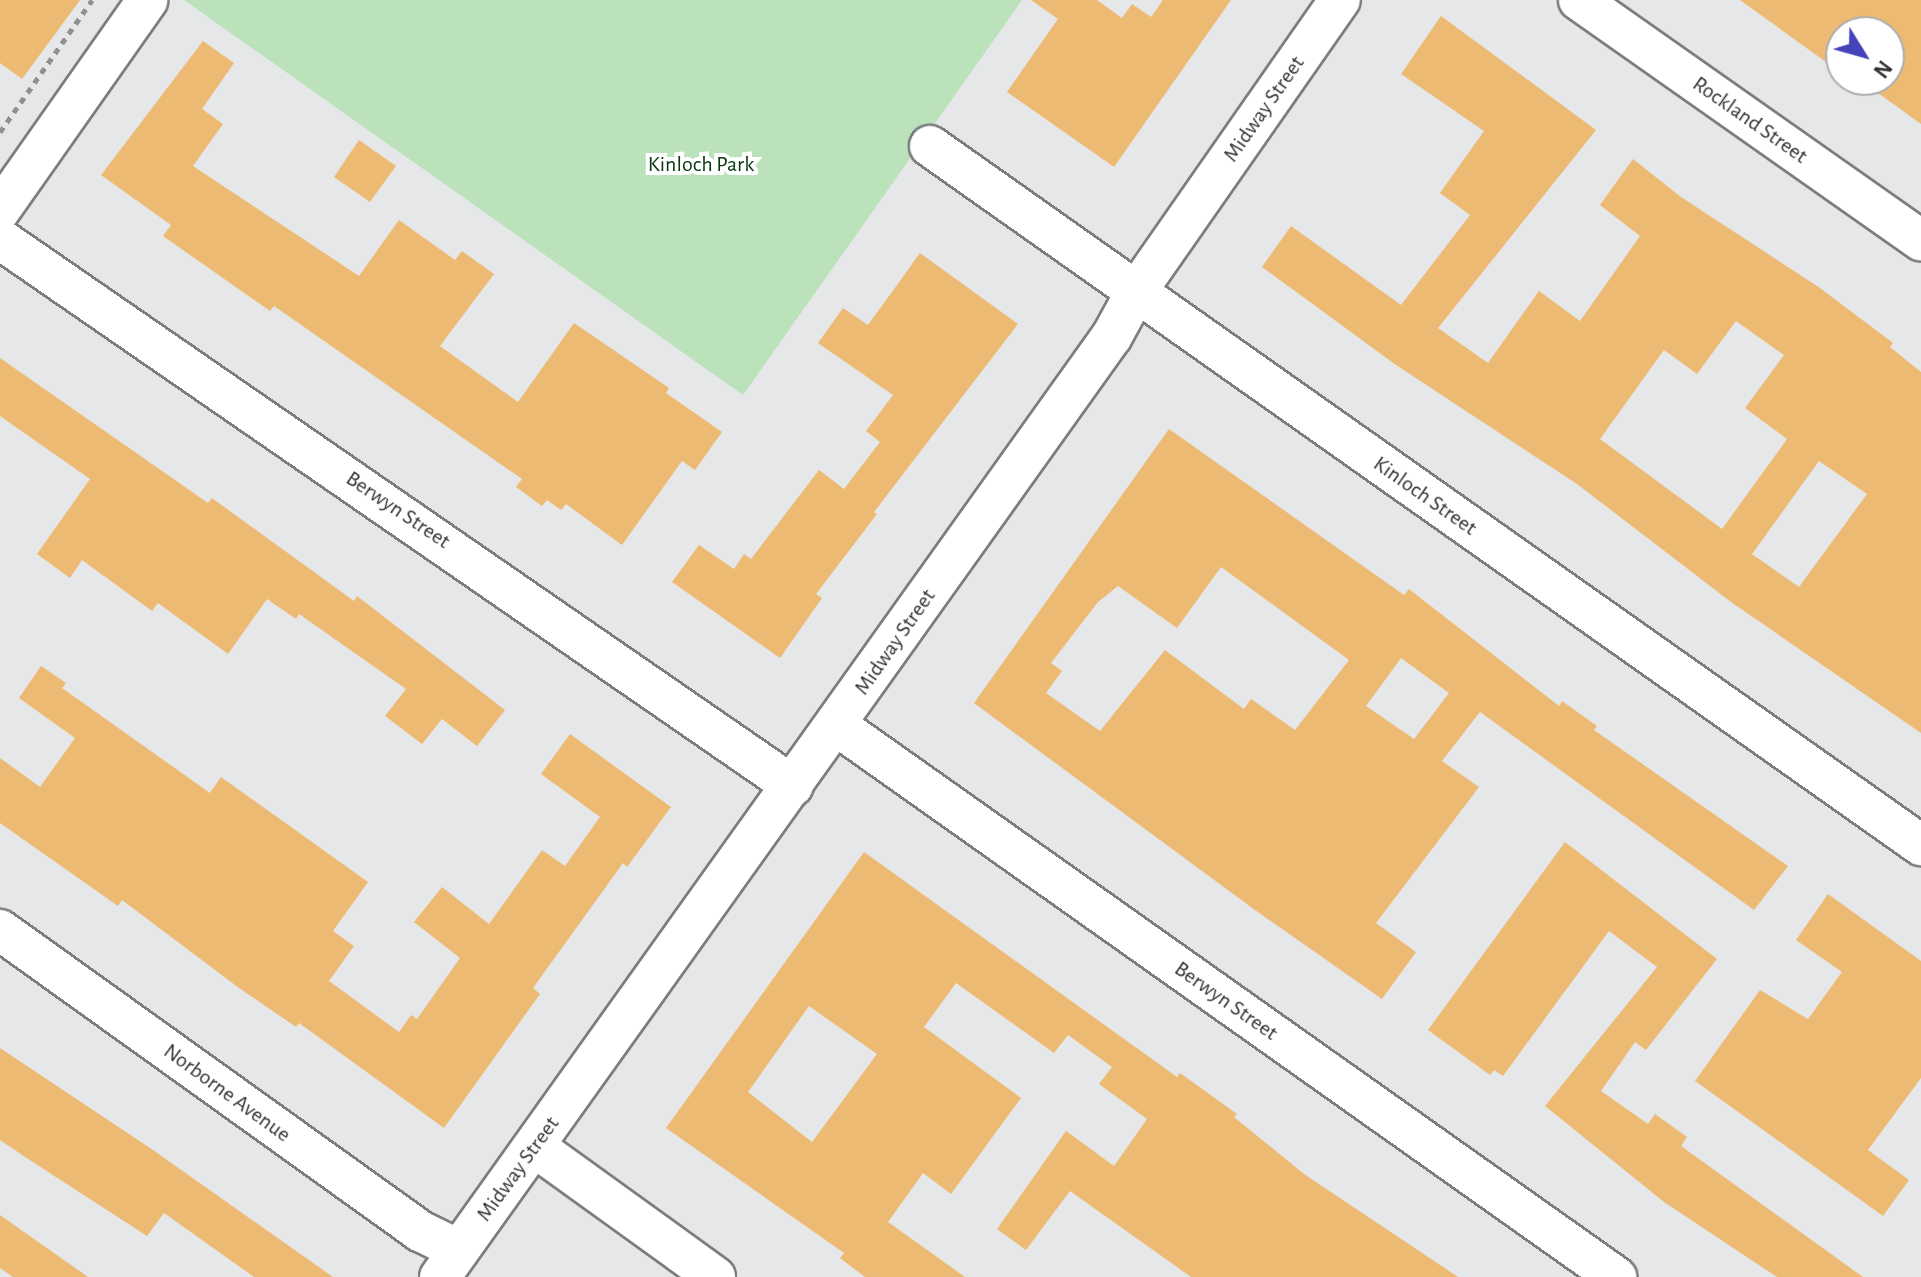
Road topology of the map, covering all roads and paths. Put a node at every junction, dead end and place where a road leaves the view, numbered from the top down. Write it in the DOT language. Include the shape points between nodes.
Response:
graph roads {
  1 [pos="92,0"];
  2 [pos="1340,0"];
  3 [pos="1579,0"];
  4 [pos="147,1"];
  5 [pos="0,132"];
  6 [pos="930,146"];
  7 [pos="0,210"];
  8 [pos="0,239"];
  9 [pos="1921,240"];
  10 [pos="1136,292"];
  11 [pos="836,725"];
  12 [pos="793,786"];
  13 [pos="1921,845"];
  14 [pos="0,930"];
  15 [pos="535,1147"];
  16 [pos="449,1263"];
  17 [pos="715,1277"];
  18 [pos="1616,1277"];
  1 -- 5 [label="path"];
  2 -- 10 [label="street, Midway Street"];
  3 -- 9 [label="street, Rockland Street"];
  4 -- 7 [label="street"];
  6 -- 10 [label="street, Kinloch Street"];
  8 -- 12 [label="street, Berwyn Street"];
  10 -- 11 [label="street, Midway Street" via="1112,336"];
  10 -- 13 [label="street, Kinloch Street"];
  11 -- 12 [label="street, Midway Street"];
  11 -- 18 [label="street, Berwyn Street"];
  12 -- 15 [label="street, Midway Street"];
  14 -- 16 [label="street, Norborne Avenue" via="420,1231"];
  15 -- 16 [label="street, Midway Street"];
  15 -- 17 [label="street"];
}
